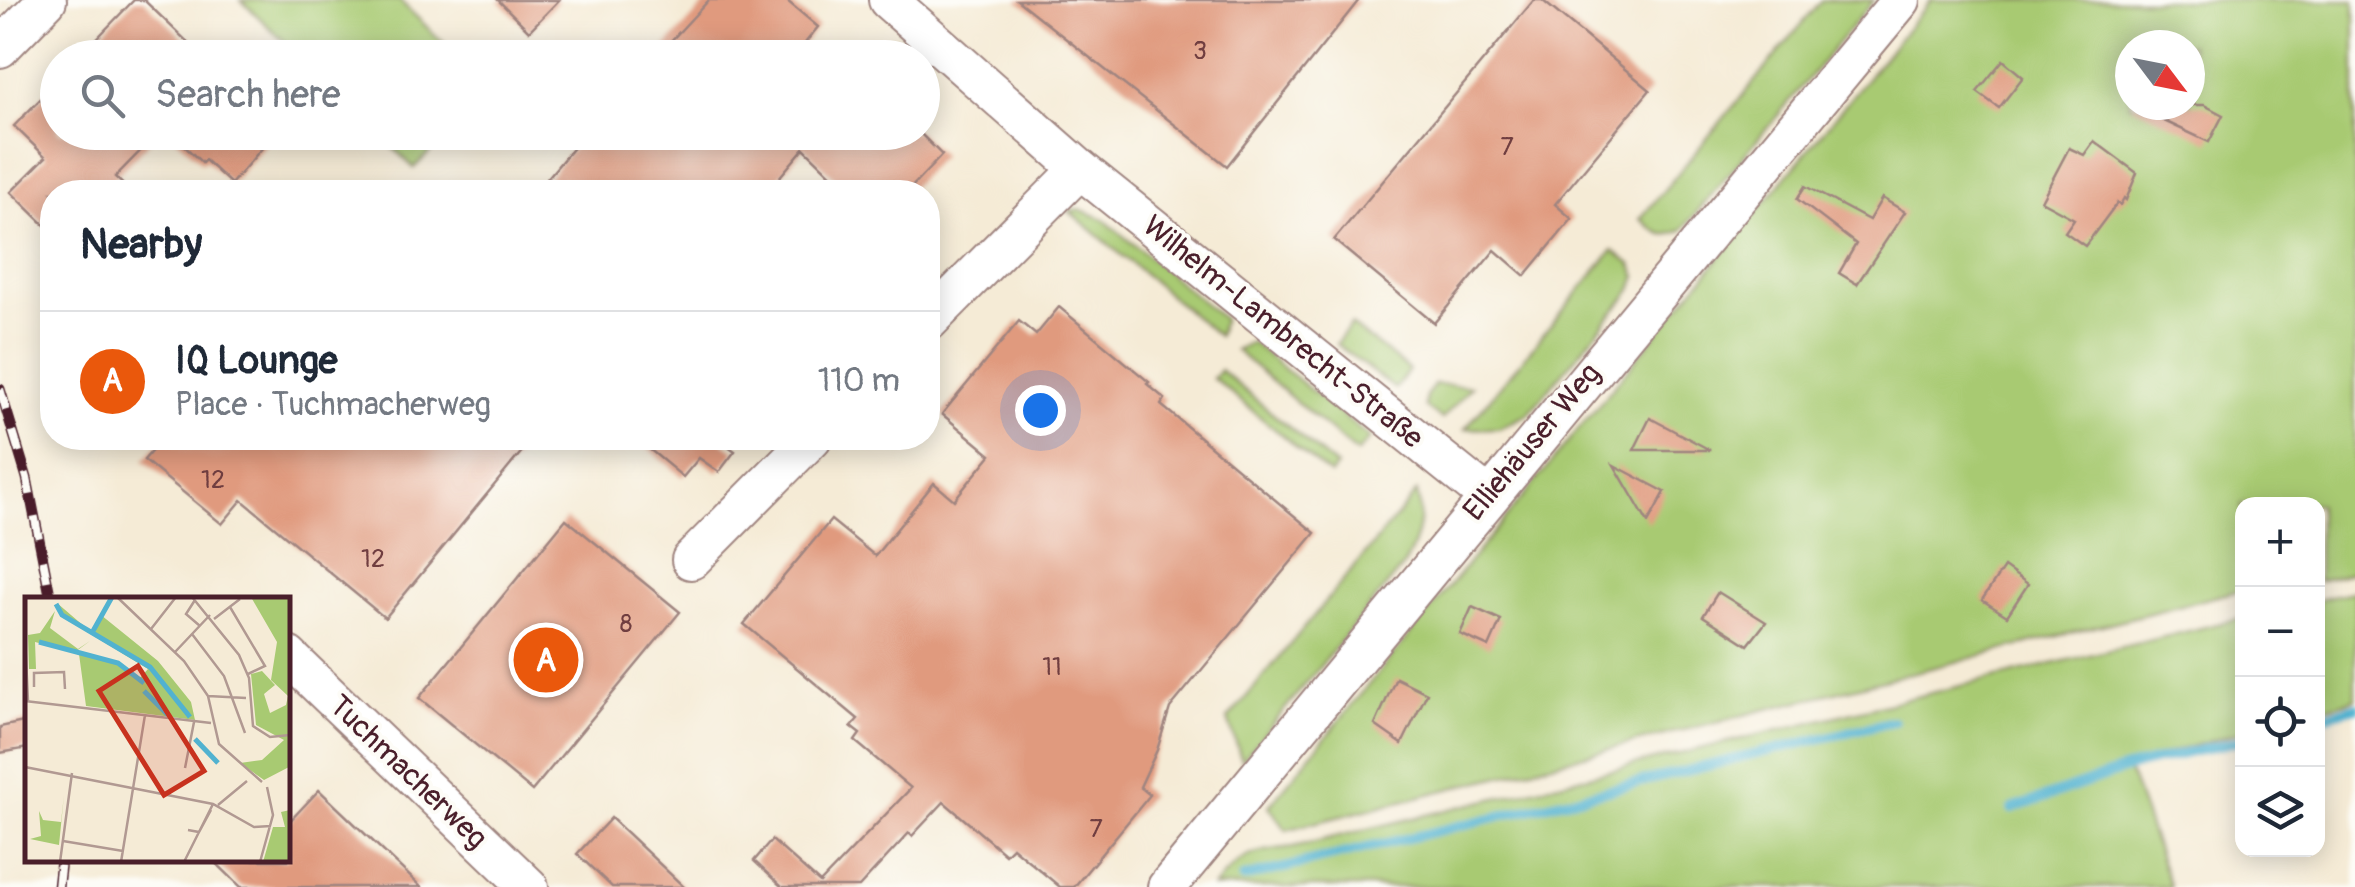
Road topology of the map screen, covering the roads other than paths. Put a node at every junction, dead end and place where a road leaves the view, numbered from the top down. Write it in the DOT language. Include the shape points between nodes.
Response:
graph roads {
  1 [pos="48,0"];
  2 [pos="888,0"];
  3 [pos="1900,0"];
  4 [pos="934,40"];
  5 [pos="940,46"];
  6 [pos="0,48"];
  7 [pos="1080,168"];
  8 [pos="940,310"];
  9 [pos="800,450"];
  10 [pos="1487,496"];
  11 [pos="691,560"];
  12 [pos="290,658"];
  13 [pos="529,887"];
  14 [pos="1167,887"];
  1 -- 6 [label="street"];
  2 -- 4 [label="street, Wilhelm-Lambrecht-Straße"];
  3 -- 10 [label="street, Elliehäuser Weg"];
  5 -- 7 [label="street, Wilhelm-Lambrecht-Straße"];
  7 -- 8 [label="street"];
  7 -- 10 [label="street, Wilhelm-Lambrecht-Straße"];
  9 -- 11 [label="street"];
  10 -- 14 [label="street, Elliehäuser Weg"];
  12 -- 13 [label="street, Tuchmacherweg"];
}
